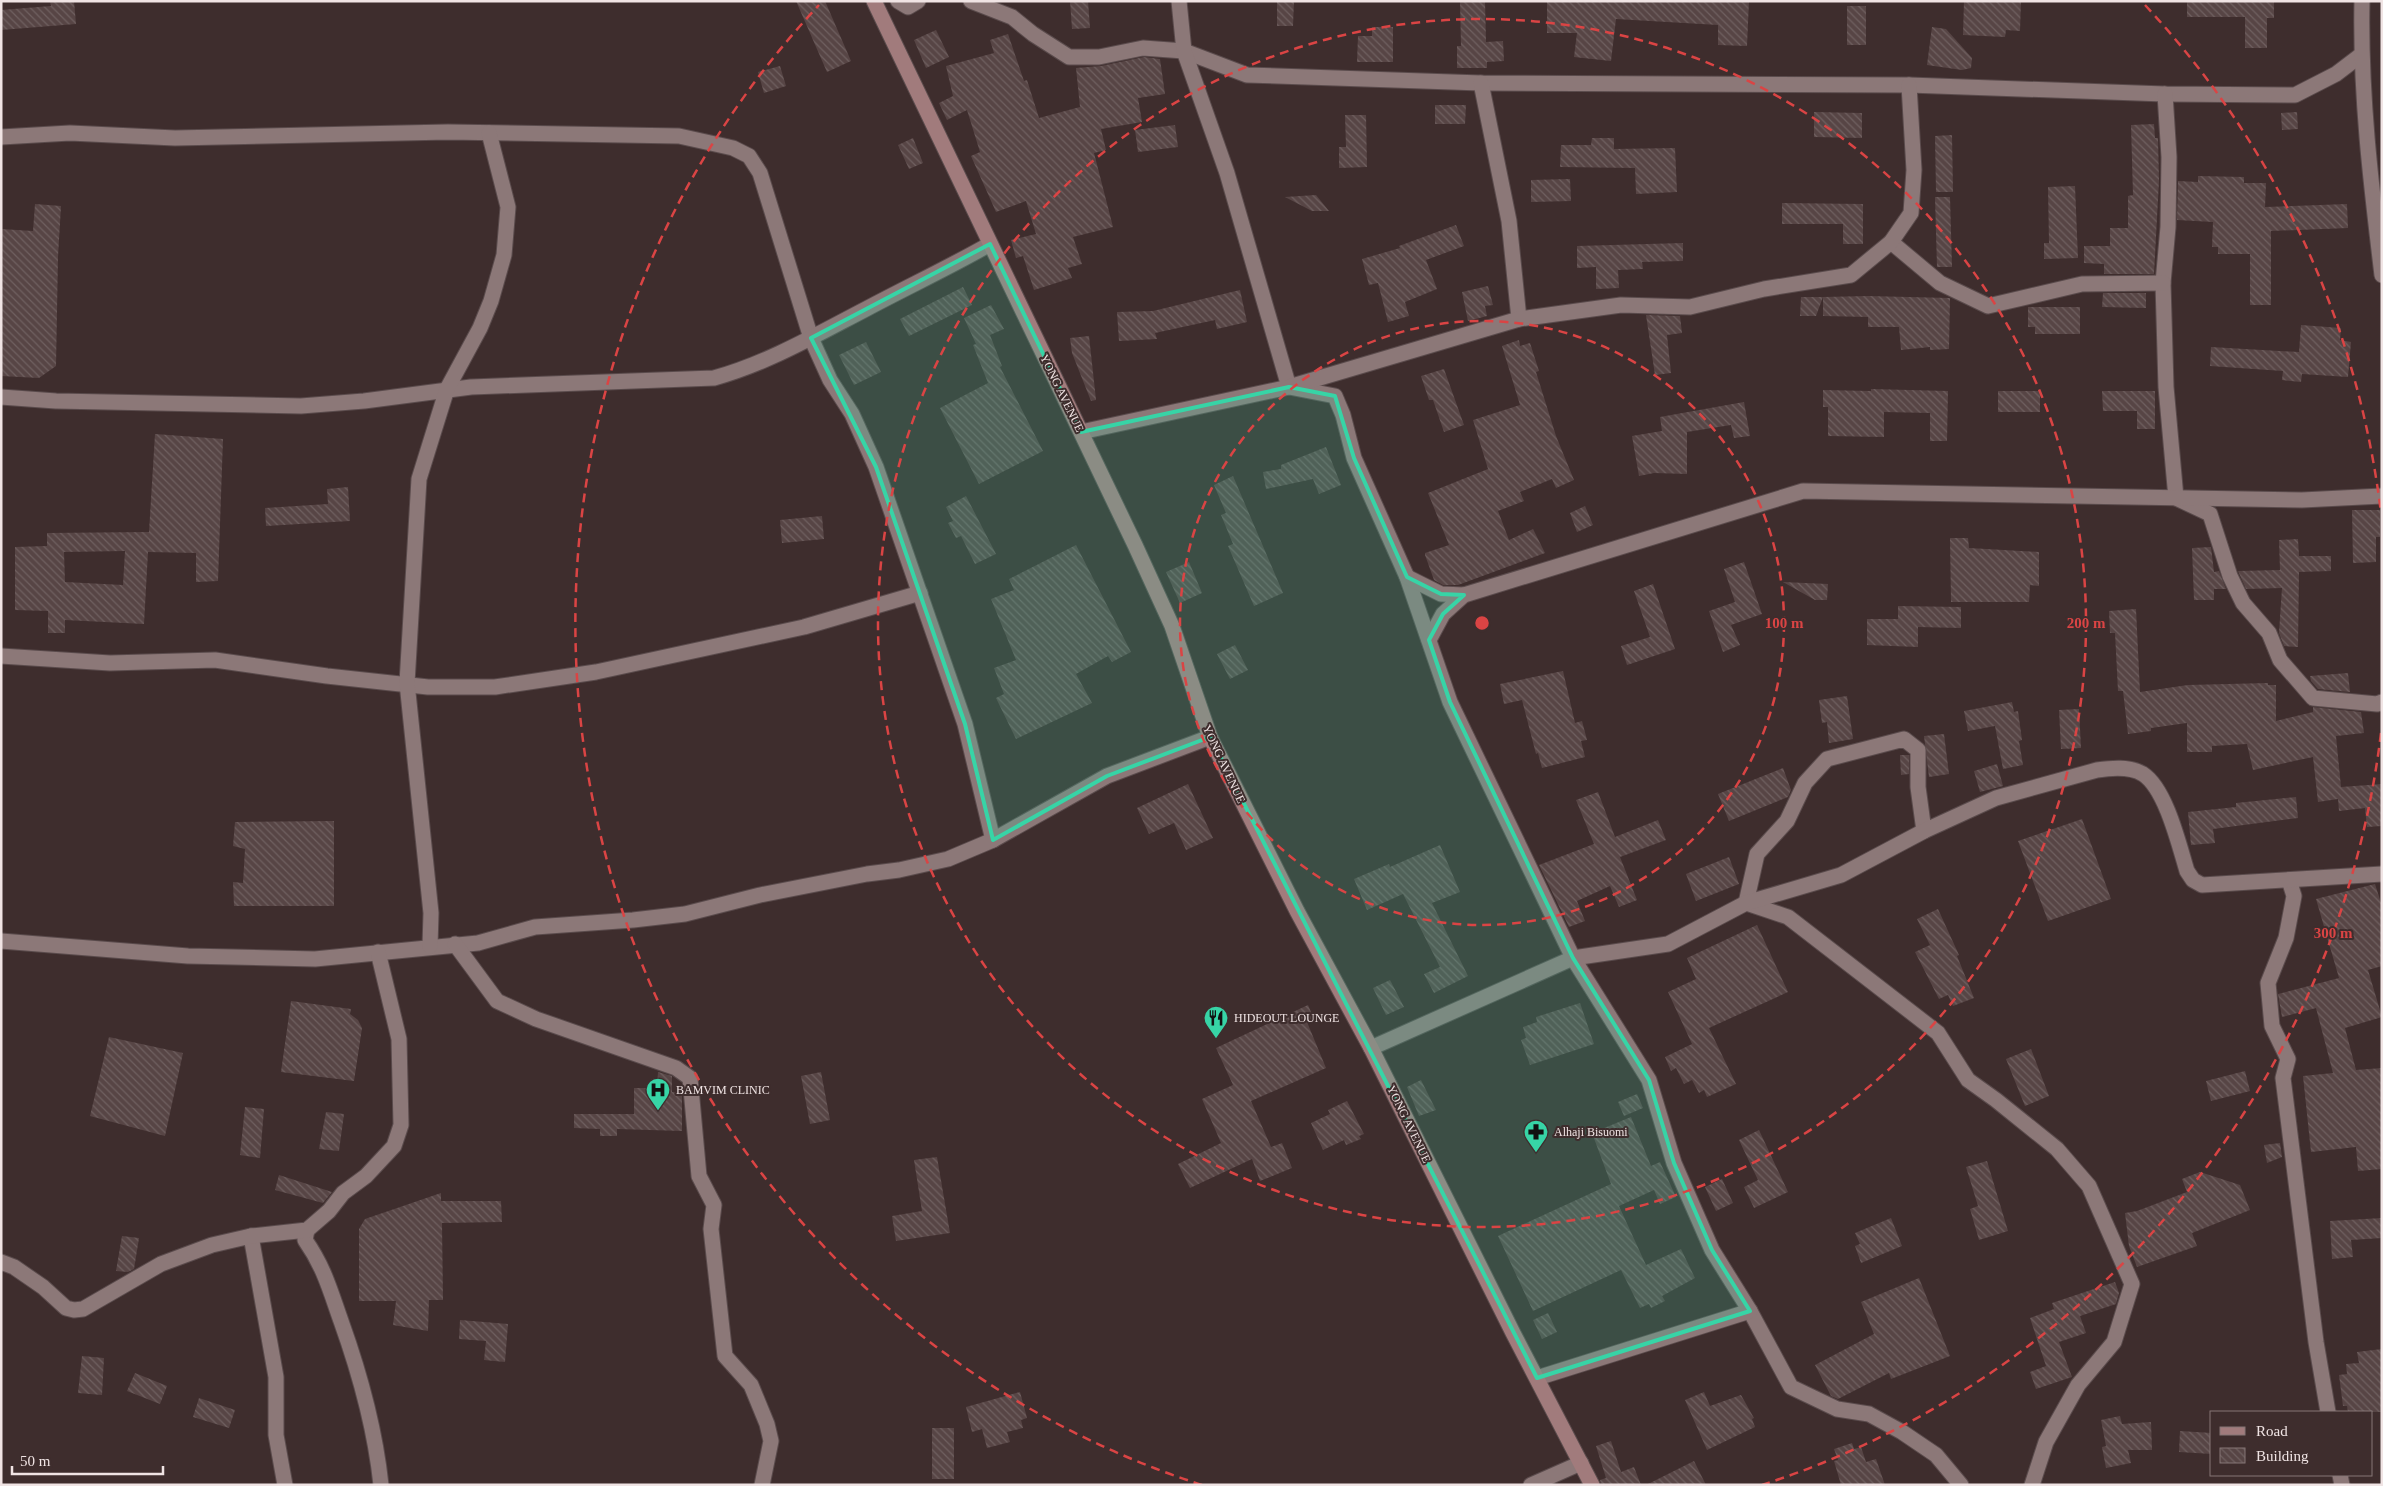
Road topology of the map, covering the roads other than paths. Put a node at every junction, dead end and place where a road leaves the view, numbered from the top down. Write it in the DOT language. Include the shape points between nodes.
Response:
graph roads {
  1 [pos="874,1"];
  2 [pos="898,1"];
  3 [pos="918,1"];
  4 [pos="971,1"];
  5 [pos="1178,1"];
  6 [pos="2362,1"];
  7 [pos="1184,51"];
  8 [pos="2361,55"];
  9 [pos="1481,83"];
  10 [pos="1909,85"];
  11 [pos="2165,94"];
  12 [pos="489,133"];
  13 [pos="1,137"];
  14 [pos="2375,153"];
  15 [pos="1891,242"];
  16 [pos="990,244"];
  17 [pos="2382,275"];
  18 [pos="2163,283"];
  19 [pos="1518,319"];
  20 [pos="811,338"];
  21 [pos="1289,387"];
  22 [pos="447,389"];
  23 [pos="1,397"];
  24 [pos="1081,432"];
  25 [pos="2382,496"];
  26 [pos="2176,498"];
  27 [pos="1407,577"];
  28 [pos="920,593"];
  29 [pos="1464,595"];
  30 [pos="1429,640"];
  31 [pos="1,656"];
  32 [pos="407,683"];
  33 [pos="2382,702"];
  34 [pos="1210,737"];
  35 [pos="1924,831"];
  36 [pos="993,840"];
  37 [pos="2382,874"];
  38 [pos="2289,880"];
  39 [pos="1746,903"];
  40 [pos="1,941"];
  41 [pos="455,944"];
  42 [pos="430,946"];
  43 [pos="378,952"];
  44 [pos="1573,958"];
  45 [pos="1371,1048"];
  46 [pos="307,1230"];
  47 [pos="251,1236"];
  48 [pos="1,1262"];
  49 [pos="1750,1311"];
  50 [pos="1537,1378"];
  51 [pos="2328,1411"];
  52 [pos="1581,1463"];
  53 [pos="285,1485"];
  54 [pos="381,1485"];
  55 [pos="762,1485"];
  56 [pos="1531,1485"];
  57 [pos="1592,1485"];
  58 [pos="1961,1485"];
  59 [pos="2032,1485"];
  1 -- 16 [label="street, YONG AVENUE"];
  2 -- 3 [label="street" via="908,7"];
  4 -- 7 [label="street" via="1012,17 1069,57 1099,57 1143,48"];
  5 -- 7 [label="street"];
  6 -- 8 [label="street"];
  7 -- 9 [label="street" via="1247,75"];
  7 -- 21 [label="street" via="1227,172"];
  8 -- 11 [label="street" via="2336,74 2295,95"];
  8 -- 14 [label="street"];
  9 -- 10 [label="street"];
  9 -- 19 [label="street" via="1509,221"];
  10 -- 11 [label="street"];
  10 -- 15 [label="street" via="1914,170 1911,213"];
  11 -- 18 [label="street" via="2169,157"];
  12 -- 13 [label="street" via="175,138 70,133"];
  12 -- 20 [label="street" via="679,136 733,148 749,156 760,172"];
  12 -- 22 [label="street" via="508,207 504,255 480,328"];
  14 -- 17 [label="street"];
  15 -- 18 [label="street" via="1940,283 1988,306 2082,284"];
  15 -- 19 [label="street" via="1851,275 1764,289 1690,307 1621,306"];
  16 -- 20 [label="street"];
  16 -- 24 [label="street, YONG AVENUE"];
  18 -- 26 [label="street" via="2166,387"];
  19 -- 21 [label="street"];
  20 -- 22 [label="street" via="754,365 714,378"];
  20 -- 28 [label="street" via="830,380 852,414 876,468"];
  21 -- 24 [label="street"];
  21 -- 27 [label="street" via="1335,396 1354,458"];
  22 -- 23 [label="street" via="301,406"];
  22 -- 32 [label="street" via="419,478"];
  24 -- 34 [label="street, YONG AVENUE" via="1172,626"];
  25 -- 26 [label="street" via="2302,500"];
  26 -- 29 [label="street" via="1803,491"];
  26 -- 33 [label="street" via="2210,514 2230,576 2243,604 2269,633 2280,660 2313,698"];
  27 -- 29 [label="street" via="1441,594"];
  27 -- 30 [label="street"];
  28 -- 32 [label="street" via="804,627 596,672 495,687 428,687"];
  28 -- 36 [label="street" via="965,724"];
  29 -- 30 [label="street" via="1443,614"];
  30 -- 44 [label="street" via="1450,702"];
  31 -- 32 [label="street" via="110,663 215,660 327,676"];
  32 -- 42 [label="street" via="431,913"];
  34 -- 36 [label="street" via="1107,776"];
  34 -- 45 [label="street, YONG AVENUE" via="1297,912"];
  35 -- 38 [label="street" via="1996,798 2097,770 2128,770 2142,773 2156,786 2193,880 2202,885"];
  35 -- 39 [label="street" via="1841,875"];
  35 -- 39 [label="street" via="1918,786 1918,750 1904,739 1827,759 1805,783 1787,821 1757,854"];
  36 -- 41 [label="street" via="927,865 760,895 685,914 535,927 478,942"];
  37 -- 38 [label="street"];
  38 -- 51 [label="street" via="2294,896 2286,938 2268,983 2272,1026 2288,1059 2283,1078 2316,1342"];
  39 -- 44 [label="street" via="1668,944"];
  39 -- 59 [label="street" via="1788,917 1938,1033 1968,1080 2057,1149 2089,1186 2132,1284 2114,1342 2078,1385 2046,1442"];
  40 -- 43 [label="street" via="253,958 315,958"];
  41 -- 42 [label="street"];
  41 -- 55 [label="street" via="497,1001 545,1022 676,1068 690,1078 699,1176 714,1205 711,1229 725,1356 751,1385 771,1441"];
  42 -- 43 [label="street"];
  43 -- 46 [label="street" via="399,1039 401,1125 394,1146 382,1161 343,1193 329,1211"];
  44 -- 45 [label="street"];
  44 -- 49 [label="street" via="1649,1080 1674,1163 1712,1250"];
  45 -- 50 [label="street, YONG AVENUE"];
  46 -- 47 [label="street"];
  46 -- 54 [label="street" via="305,1240 320,1262 360,1373"];
  47 -- 48 [label="street" via="161,1264 83,1309 74,1310 66,1308 14,1266"];
  47 -- 53 [label="street" via="276,1377 276,1435"];
  49 -- 50 [label="street"];
  49 -- 58 [label="street" via="1791,1387 1837,1409 1868,1414 1902,1432 1936,1455"];
  50 -- 52 [label="street, YONG AVENUE"];
  52 -- 56 [label="street"];
  52 -- 57 [label="street, YONG AVENUE"];
}
